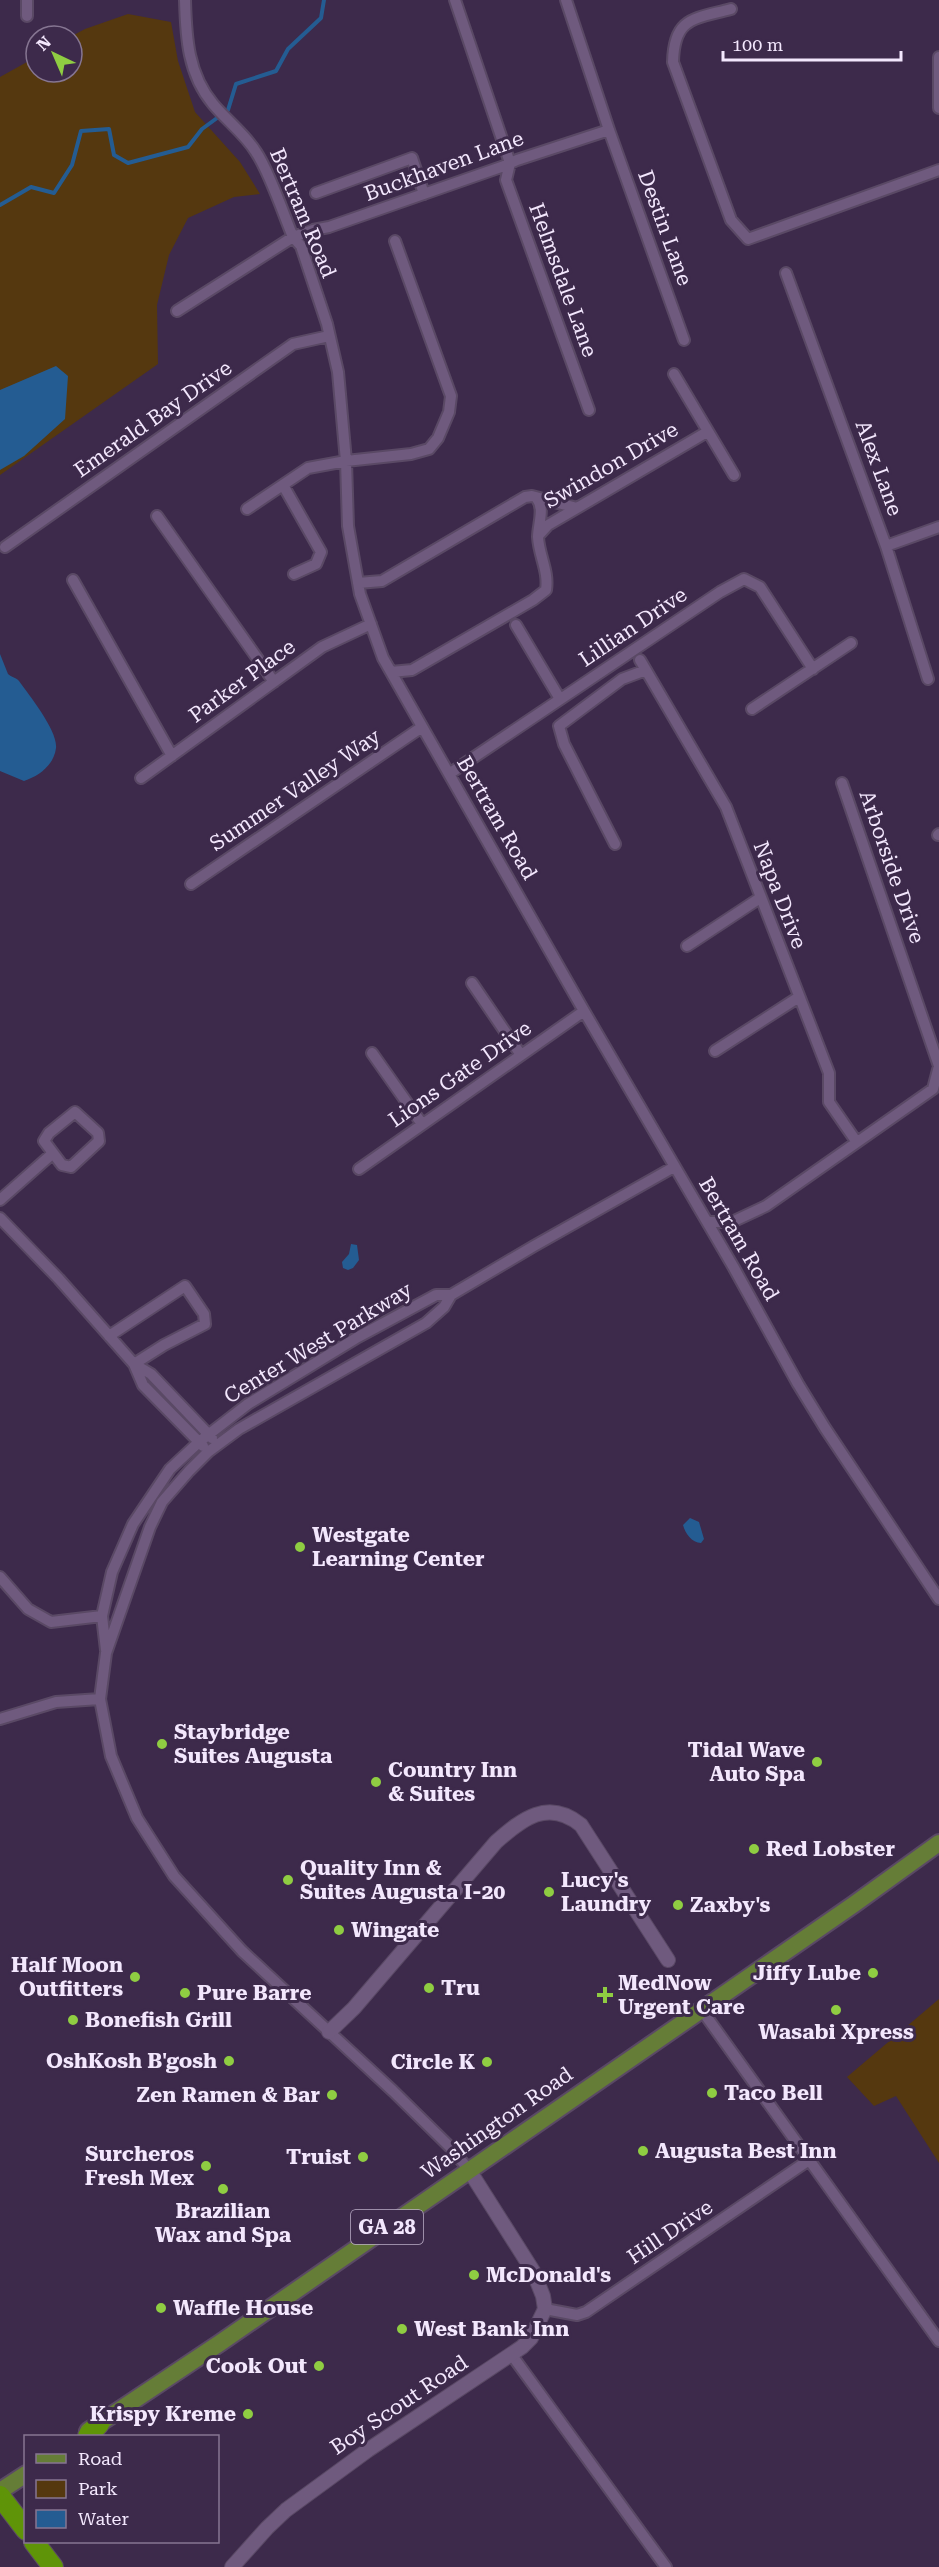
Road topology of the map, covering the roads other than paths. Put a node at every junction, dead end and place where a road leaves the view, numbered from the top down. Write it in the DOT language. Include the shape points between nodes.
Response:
graph roads {
  1 [pos="27,0"];
  2 [pos="185,0"];
  3 [pos="455,0"];
  4 [pos="566,0"];
  5 [pos="730,9"];
  6 [pos="27,16"];
  7 [pos="939,57"];
  8 [pos="939,108"];
  9 [pos="609,130"];
  10 [pos="510,163"];
  11 [pos="939,170"];
  12 [pos="316,193"];
  13 [pos="424,194"];
  14 [pos="293,237"];
  15 [pos="395,241"];
  16 [pos="786,273"];
  17 [pos="177,311"];
  18 [pos="329,336"];
  19 [pos="684,340"];
  20 [pos="674,374"];
  21 [pos="589,410"];
  22 [pos="707,432"];
  23 [pos="346,460"];
  24 [pos="734,475"];
  25 [pos="283,485"];
  26 [pos="537,499"];
  27 [pos="577,508"];
  28 [pos="247,509"];
  29 [pos="157,516"];
  30 [pos="939,527"];
  31 [pos="538,536"];
  32 [pos="886,546"];
  33 [pos="5,547"];
  34 [pos="294,574"];
  35 [pos="73,580"];
  36 [pos="358,583"];
  37 [pos="371,624"];
  38 [pos="516,625"];
  39 [pos="851,644"];
  40 [pos="813,669"];
  41 [pos="391,672"];
  42 [pos="928,679"];
  43 [pos="274,682"];
  44 [pos="560,699"];
  45 [pos="752,709"];
  46 [pos="422,727"];
  47 [pos="172,756"];
  48 [pos="449,774"];
  49 [pos="141,778"];
  50 [pos="842,783"];
  51 [pos="615,844"];
  52 [pos="191,884"];
  53 [pos="760,898"];
  54 [pos="687,946"];
  55 [pos="472,983"];
  56 [pos="799,997"];
  57 [pos="584,1011"];
  58 [pos="715,1051"];
  59 [pos="372,1053"];
  60 [pos="520,1055"];
  61 [pos="422,1124"];
  62 [pos="856,1141"];
  63 [pos="52,1154"];
  64 [pos="674,1167"];
  65 [pos="358,1169"];
  66 [pos="0,1200"];
  67 [pos="0,1218"];
  68 [pos="708,1222"];
  69 [pos="451,1295"];
  70 [pos="109,1336"];
  71 [pos="134,1364"];
  72 [pos="208,1434"];
  73 [pos="199,1442"];
  74 [pos="219,1445"];
  75 [pos="208,1452"];
  76 [pos="0,1577"];
  77 [pos="939,1599"];
  78 [pos="102,1616"];
  79 [pos="106,1653"];
  80 [pos="100,1699"];
  81 [pos="0,1719"];
  82 [pos="939,1843"];
  83 [pos="668,1960"];
  84 [pos="701,2008"];
  85 [pos="329,2032"];
  86 [pos="809,2160"];
  87 [pos="469,2170"];
  88 [pos="545,2309"];
  89 [pos="939,2341"];
  90 [pos="511,2354"];
  91 [pos="93,2430"];
  92 [pos="24,2475"];
  93 [pos="0,2492"];
  94 [pos="0,2496"];
  95 [pos="24,2527"];
  96 [pos="35,2543"];
  97 [pos="45,2543"];
  98 [pos="53,2567"];
  99 [pos="61,2567"];
  100 [pos="232,2567"];
  101 [pos="666,2567"];
  1 -- 6 [label="street"];
  2 -- 14 [label="street, Bertram Road" via="191,68 212,103 258,154"];
  3 -- 10 [label="street, Helmsdale Lane"];
  4 -- 9 [label="street, Destin Lane"];
  5 -- 11 [label="street" via="692,20 680,28 673,62 731,220 748,239"];
  7 -- 8 [label="street"];
  9 -- 10 [label="street, Buckhaven Lane"];
  9 -- 19 [label="street, Destin Lane"];
  10 -- 13 [label="street, Buckhaven Lane"];
  10 -- 21 [label="street, Helmsdale Lane" via="506,180"];
  12 -- 13 [label="street" via="412,158"];
  13 -- 14 [label="street, Buckhaven Lane"];
  14 -- 17 [label="street, Buckhaven Lane"];
  14 -- 18 [label="street, Bertram Road" via="301,246"];
  15 -- 23 [label="street" via="452,396 449,412 429,449 402,456"];
  16 -- 32 [label="street, Alex Lane"];
  18 -- 23 [label="street, Bertram Road" via="338,372"];
  18 -- 33 [label="street, Emerald Bay Drive" via="293,344"];
  20 -- 22 [label="street"];
  22 -- 24 [label="street"];
  22 -- 27 [label="street, Swindon Drive"];
  23 -- 25 [label="street" via="308,468"];
  23 -- 36 [label="street, Bertram Road" via="348,526"];
  25 -- 28 [label="street"];
  25 -- 34 [label="street" via="321,552 316,564"];
  26 -- 27 [label="street"];
  26 -- 31 [label="street" via="541,507"];
  26 -- 36 [label="street" via="525,497 382,581"];
  27 -- 31 [label="street, Swindon Drive" via="548,525"];
  29 -- 43 [label="street"];
  30 -- 32 [label="street"];
  31 -- 41 [label="street" via="548,578 546,590 412,670"];
  32 -- 42 [label="street, Alex Lane"];
  35 -- 47 [label="street"];
  36 -- 37 [label="street, Bertram Road"];
  37 -- 41 [label="street, Bertram Road"];
  37 -- 43 [label="street, Parker Place" via="322,647"];
  38 -- 44 [label="street"];
  39 -- 40 [label="street"];
  40 -- 44 [label="street, Lillian Drive" via="760,587 744,579"];
  40 -- 45 [label="street"];
  41 -- 46 [label="street, Bertram Road"];
  43 -- 47 [label="street, Parker Place"];
  44 -- 48 [label="street, Lillian Drive"];
  46 -- 48 [label="street, Bertram Road"];
  46 -- 52 [label="street, Summer Valley Way"];
  47 -- 49 [label="street, Parker Place"];
  48 -- 57 [label="street, Bertram Road"];
  50 -- 62 [label="street, Arborside Drive" via="939,1066 933,1089"];
  51 -- 53 [label="street, Napa Drive" via="564,744 559,726 643,665 726,807"];
  53 -- 54 [label="street"];
  53 -- 56 [label="street, Napa Drive"];
  55 -- 60 [label="street"];
  56 -- 58 [label="street"];
  56 -- 62 [label="street, Napa Drive" via="829,1073 829,1102"];
  57 -- 60 [label="street, Lions Gate Drive"];
  57 -- 64 [label="street, Bertram Road"];
  59 -- 61 [label="street"];
  60 -- 61 [label="street, Lions Gate Drive"];
  61 -- 65 [label="street, Lions Gate Drive"];
  62 -- 68 [label="street, Arborside Drive" via="766,1206 732,1222"];
  63 -- 63 [label="street" via="44,1140 75,1112 98,1133 99,1141 71,1167 62,1165"];
  63 -- 66 [label="street"];
  64 -- 68 [label="street, Bertram Road"];
  64 -- 69 [label="street, Center West Parkway"];
  67 -- 70 [label="street"];
  68 -- 77 [label="street, Bertram Road" via="825,1428"];
  69 -- 72 [label="street, Center West Parkway" via="436,1295 358,1337 248,1404"];
  69 -- 74 [label="street, Center West Parkway" via="426,1323 239,1429"];
  70 -- 71 [label="street"];
  70 -- 71 [label="street" via="185,1286 204,1314 205,1324"];
  71 -- 72 [label="street" via="151,1374"];
  71 -- 73 [label="street" via="143,1385"];
  72 -- 73 [label="street, Center West Parkway"];
  72 -- 74 [label="street"];
  73 -- 75 [label="street"];
  73 -- 78 [label="street, Center West Parkway" via="171,1469 133,1524 112,1572"];
  74 -- 75 [label="street, Center West Parkway"];
  75 -- 79 [label="street, Center West Parkway" via="158,1510"];
  76 -- 78 [label="street" via="28,1609 51,1622"];
  78 -- 79 [label="street, Center West Parkway"];
  79 -- 80 [label="street, Center West Parkway"];
  80 -- 81 [label="street" via="56,1702"];
  80 -- 85 [label="street, Center West Parkway" via="111,1756 155,1850 224,1933"];
  82 -- 84 [label="main road, Washington Road / GA 28"];
  83 -- 85 [label="street" via="581,1825 568,1816 536,1813 496,1842"];
  84 -- 86 [label="street"];
  84 -- 87 [label="main road, Washington Road / GA 28"];
  85 -- 87 [label="street, Center West Parkway" via="450,2147"];
  86 -- 88 [label="street, Hill Drive" via="586,2312 577,2315"];
  86 -- 89 [label="street"];
  87 -- 88 [label="street" via="533,2271"];
  87 -- 91 [label="main road, Washington Road / GA 28"];
  88 -- 90 [label="street, Boy Scout Road" via="531,2338"];
  90 -- 100 [label="street, Boy Scout Road" via="286,2510"];
  90 -- 101 [label="street"];
  92 -- 93 [label="main road"];
  94 -- 95 [label="highway"];
  96 -- 98 [label="highway"];
  97 -- 99 [label="highway"];
}
